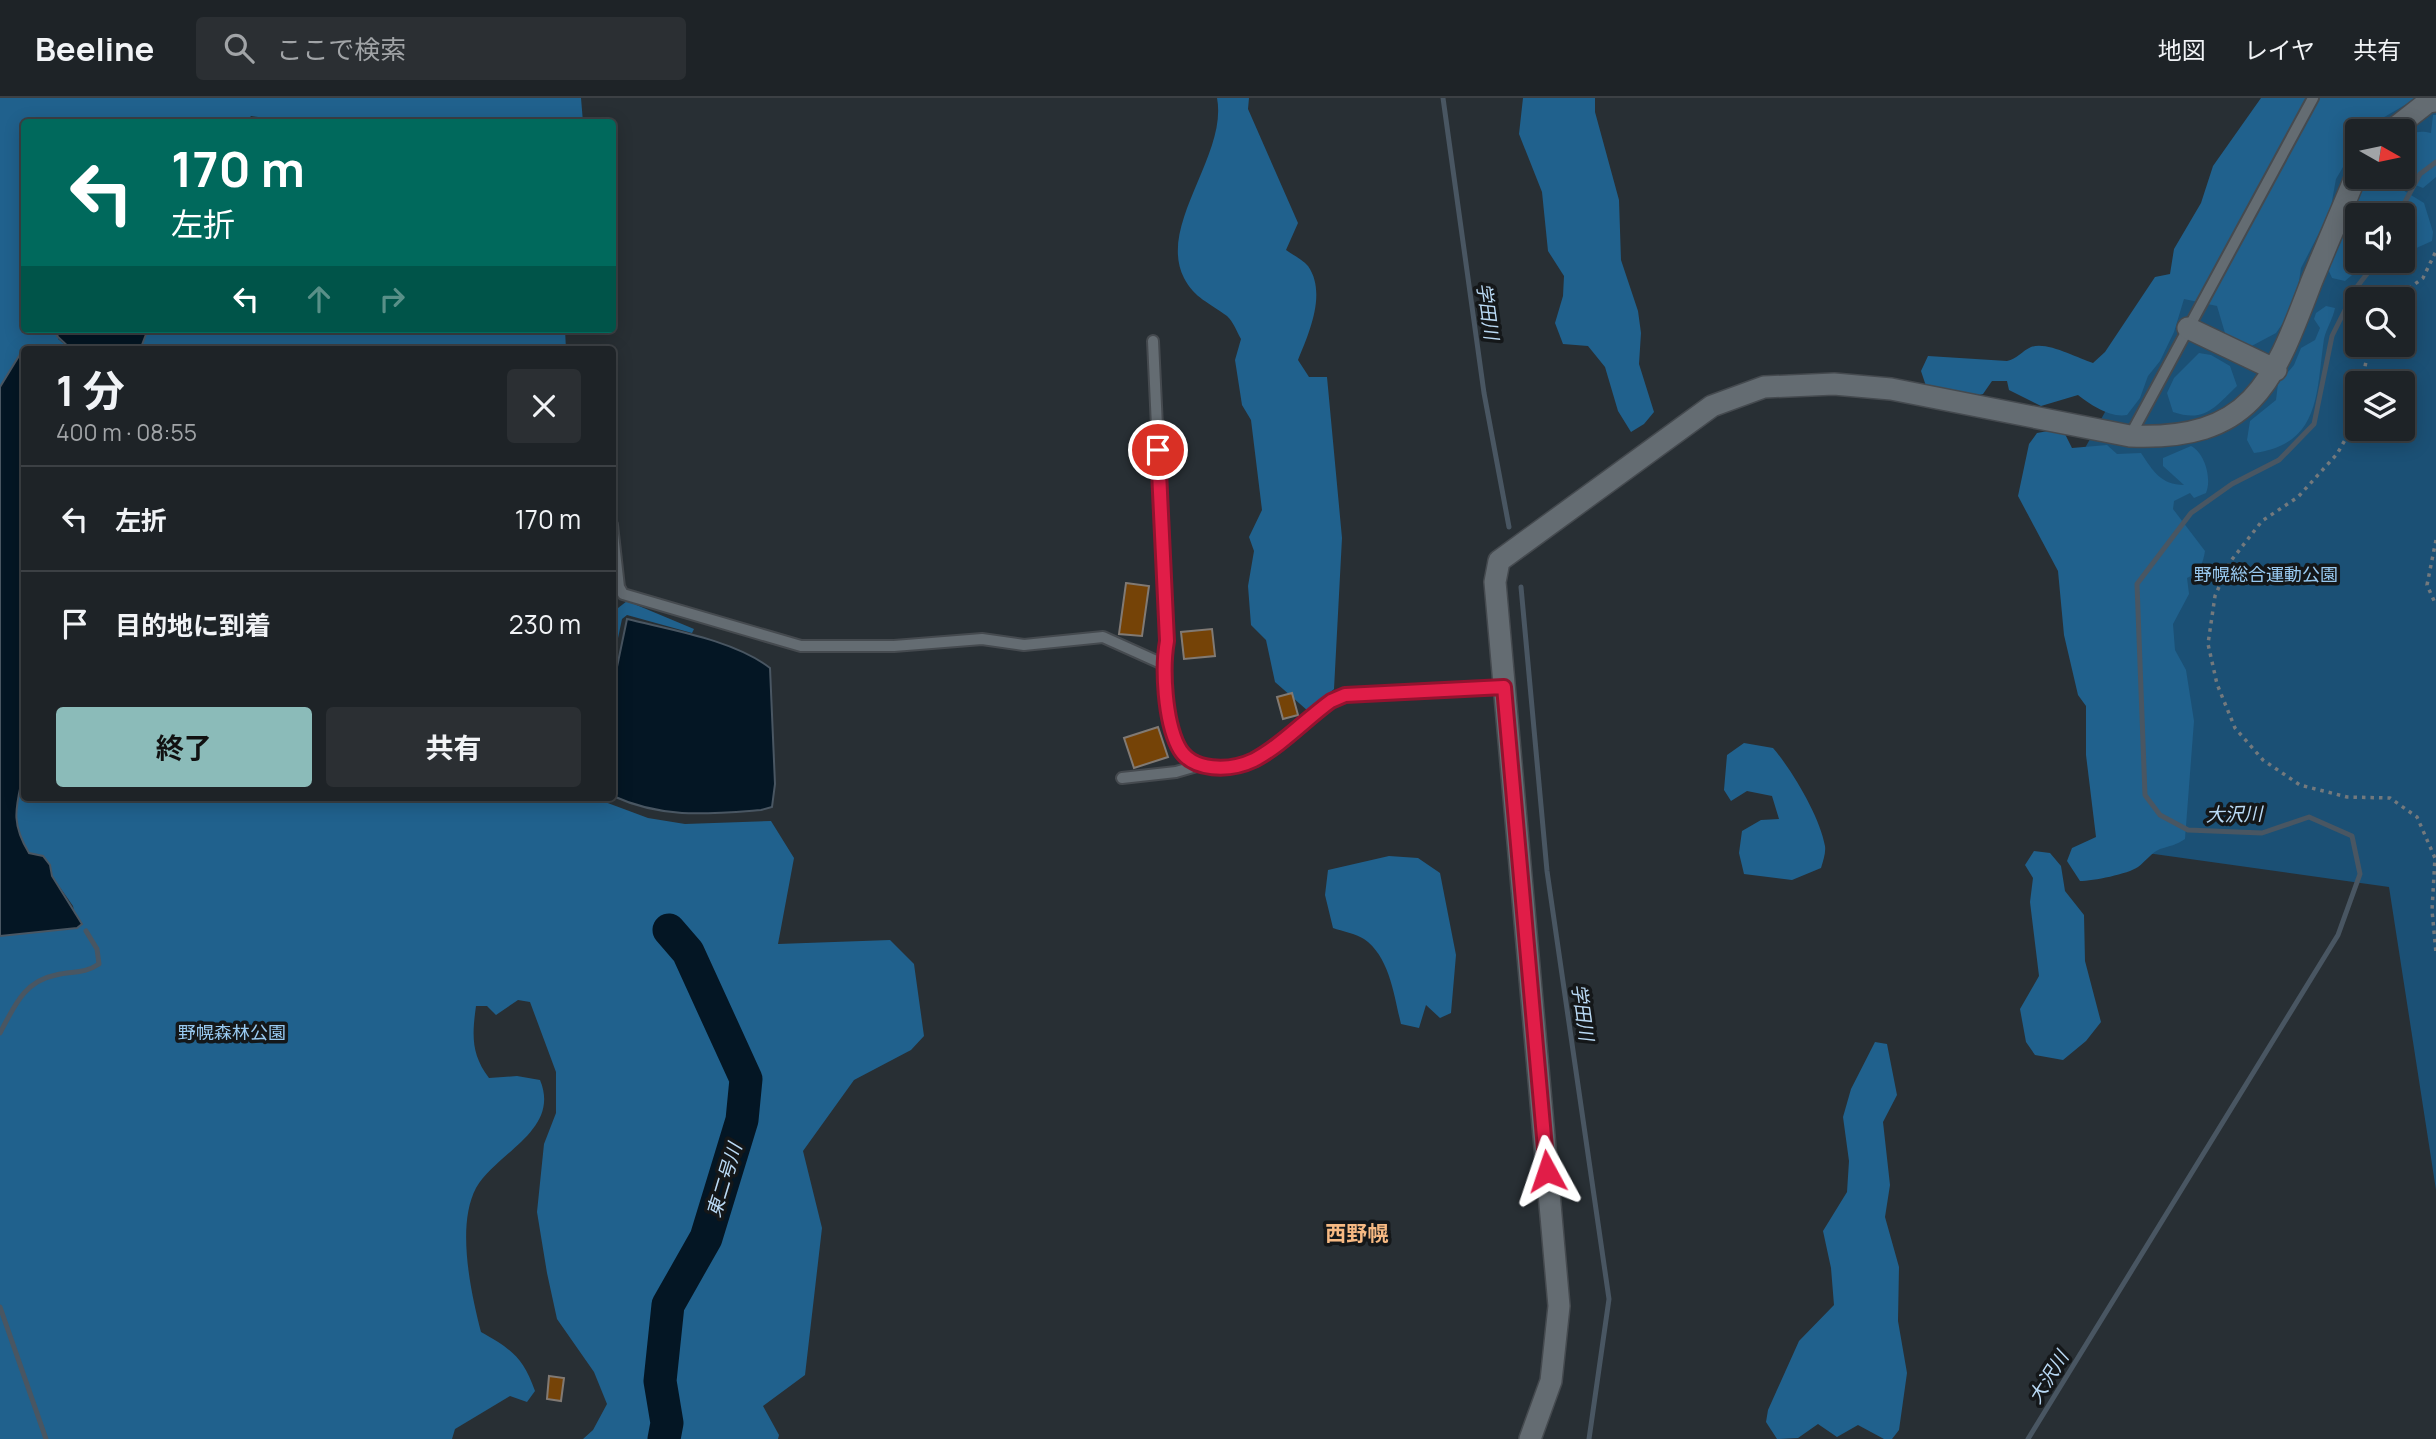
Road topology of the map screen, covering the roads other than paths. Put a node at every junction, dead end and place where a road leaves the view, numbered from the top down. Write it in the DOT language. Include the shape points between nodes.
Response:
graph roads {
  1 [pos="2313,98"];
  2 [pos="2436,100"];
  3 [pos="2406,119"];
  4 [pos="2350,189"];
  5 [pos="2188,328"];
  6 [pos="1153,341"];
  7 [pos="2276,370"];
  8 [pos="2130,436"];
  9 [pos="616,560"];
  10 [pos="1163,664"];
  11 [pos="1504,687"];
  12 [pos="1200,765"];
  13 [pos="1122,778"];
  14 [pos="1530,1439"];
  1 -- 5 [label="lane"];
  2 -- 3 [label="street"];
  4 -- 7 [label="street"];
  5 -- 7 [label="street"];
  5 -- 8 [label="lane"];
  6 -- 10 [label="lane" via="1167,641"];
  7 -- 8 [label="street" via="2248,403 2225,421 2165,438"];
  8 -- 11 [label="street" via="1891,389 1834,384 1764,387 1712,406 1499,561 1494,582"];
  9 -- 10 [label="lane" via="623,594 697,613 786,644 894,646 982,639 1024,645 1103,637"];
  10 -- 12 [label="lane" via="1179,749"];
  11 -- 12 [label="lane" via="1345,695 1255,759 1214,769"];
  11 -- 14 [label="street" via="1559,1306 1550,1381"];
  12 -- 13 [label="lane"];
}
